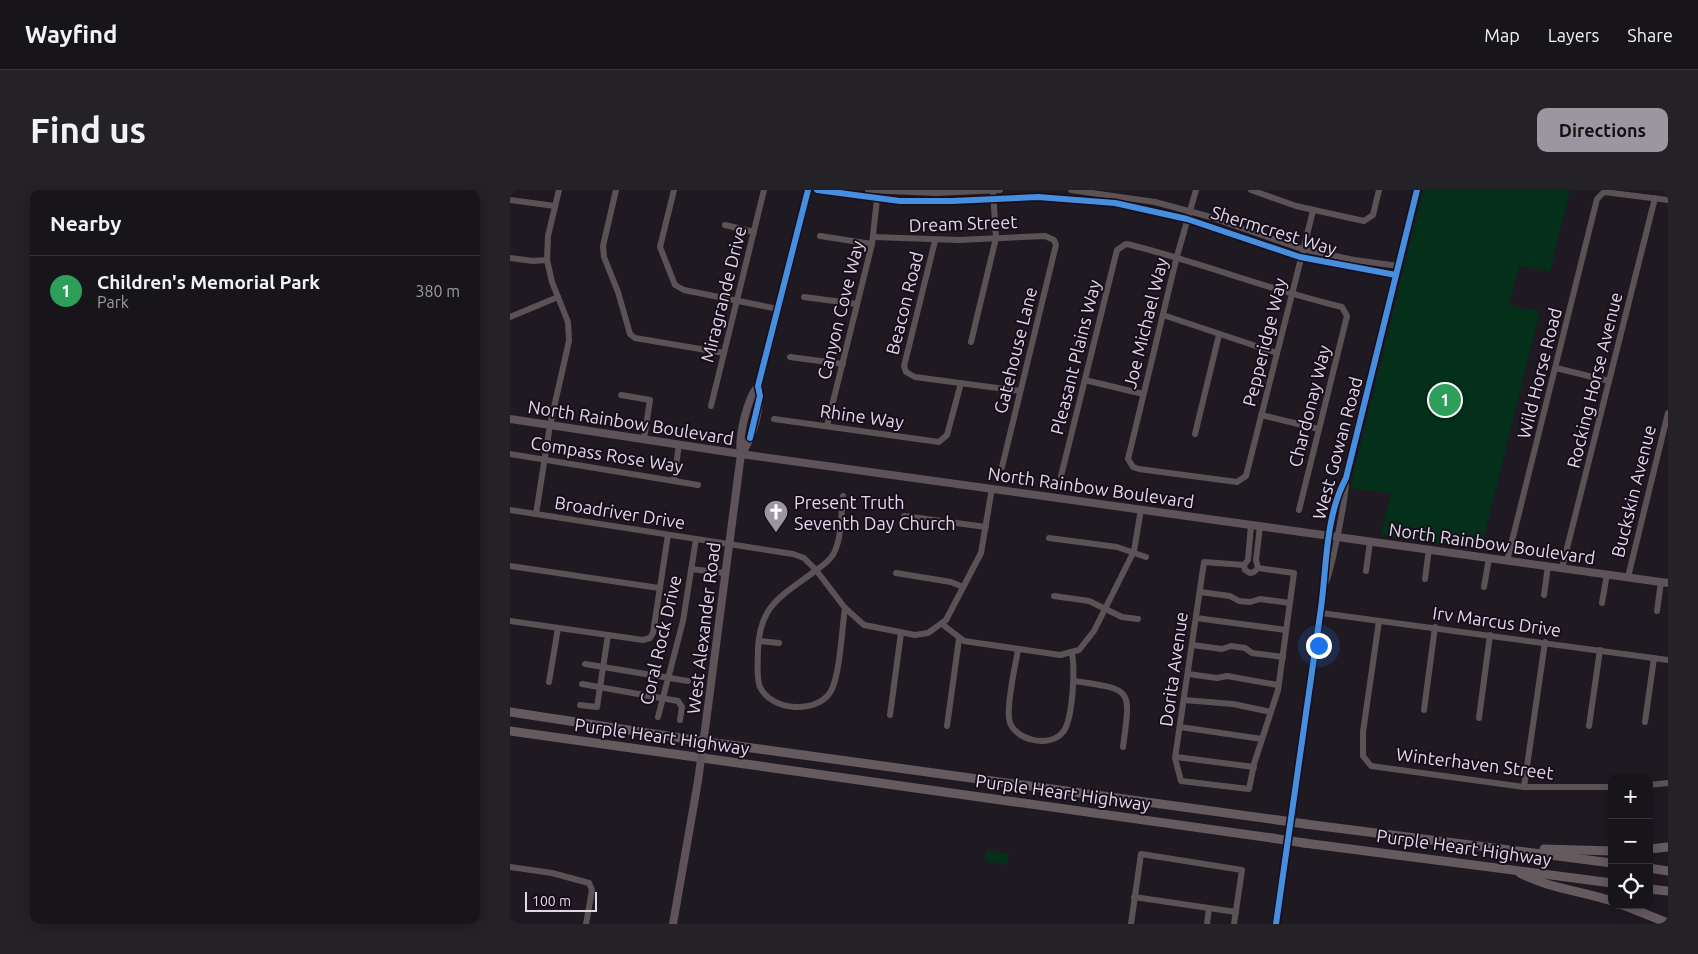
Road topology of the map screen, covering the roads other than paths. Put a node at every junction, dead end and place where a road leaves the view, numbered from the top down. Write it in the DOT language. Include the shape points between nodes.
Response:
graph roads {
  1 [pos="559,190"];
  2 [pos="616,190"];
  3 [pos="674,190"];
  4 [pos="764,190"];
  5 [pos="808,190"];
  6 [pos="816,190"];
  7 [pos="868,190"];
  8 [pos="993,190"];
  9 [pos="1000,190"];
  10 [pos="1074,190"];
  11 [pos="1196,190"];
  12 [pos="1251,190"];
  13 [pos="1379,190"];
  14 [pos="1417,190"];
  15 [pos="936,192"];
  16 [pos="1263,192"];
  17 [pos="1074,198"];
  18 [pos="1655,198"];
  19 [pos="993,199"];
  20 [pos="510,200"];
  21 [pos="877,200"];
  22 [pos="1668,200"];
  23 [pos="936,202"];
  24 [pos="555,206"];
  25 [pos="1190,211"];
  26 [pos="1313,211"];
  27 [pos="1187,218"];
  28 [pos="725,225"];
  29 [pos="754,232"];
  30 [pos="820,236"];
  31 [pos="996,238"];
  32 [pos="1054,240"];
  33 [pos="873,241"];
  34 [pos="935,241"];
  35 [pos="1302,249"];
  36 [pos="1177,256"];
  37 [pos="1300,257"];
  38 [pos="510,258"];
  39 [pos="548,260"];
  40 [pos="1399,266"];
  41 [pos="1396,275"];
  42 [pos="1291,295"];
  43 [pos="804,296"];
  44 [pos="558,297"];
  45 [pos="737,299"];
  46 [pos="857,304"];
  47 [pos="778,309"];
  48 [pos="1163,315"];
  49 [pos="510,317"];
  50 [pos="1219,335"];
  51 [pos="971,342"];
  52 [pos="724,353"];
  53 [pos="1277,353"];
  54 [pos="790,357"];
  55 [pos="843,364"];
  56 [pos="1556,368"];
  57 [pos="1085,380"];
  58 [pos="1609,381"];
  59 [pos="961,383"];
  60 [pos="1020,392"];
  61 [pos="1143,394"];
  62 [pos="621,395"];
  63 [pos="712,406"];
  64 [pos="1668,413"];
  65 [pos="1261,415"];
  66 [pos="510,419"];
  67 [pos="774,419"];
  68 [pos="550,425"];
  69 [pos="827,426"];
  70 [pos="1319,429"];
  71 [pos="1195,434"];
  72 [pos="644,439"];
  73 [pos="679,444"];
  74 [pos="1660,446"];
  75 [pos="1668,447"];
  76 [pos="510,454"];
  77 [pos="741,454"];
  78 [pos="544,460"];
  79 [pos="1002,468"];
  80 [pos="1061,476"];
  81 [pos="674,480"];
  82 [pos="1242,480"];
  83 [pos="698,485"];
  84 [pos="992,488"];
  85 [pos="843,496"];
  86 [pos="1141,509"];
  87 [pos="510,510"];
  88 [pos="1300,510"];
  89 [pos="536,514"];
  90 [pos="904,516"];
  91 [pos="1251,525"];
  92 [pos="1260,526"];
  93 [pos="986,527"];
  94 [pos="668,535"];
  95 [pos="1332,537"];
  96 [pos="1049,538"];
  97 [pos="696,539"];
  98 [pos="1370,542"];
  99 [pos="728,544"];
  100 [pos="1429,549"];
  101 [pos="1134,551"];
  102 [pos="1146,557"];
  103 [pos="1489,558"];
  104 [pos="1508,561"];
  105 [pos="1244,565"];
  106 [pos="510,566"];
  107 [pos="1548,566"];
  108 [pos="1258,568"];
  109 [pos="1562,568"];
  110 [pos="691,569"];
  111 [pos="816,570"];
  112 [pos="1366,570"];
  113 [pos="724,573"];
  114 [pos="896,573"];
  115 [pos="1607,574"];
  116 [pos="1628,577"];
  117 [pos="1425,579"];
  118 [pos="1664,582"];
  119 [pos="963,587"];
  120 [pos="1484,587"];
  121 [pos="660,588"];
  122 [pos="1200,592"];
  123 [pos="1544,595"];
  124 [pos="1054,596"];
  125 [pos="1290,603"];
  126 [pos="1602,603"];
  127 [pos="845,608"];
  128 [pos="1106,608"];
  129 [pos="1657,611"];
  130 [pos="1321,613"];
  131 [pos="1196,618"];
  132 [pos="1138,619"];
  133 [pos="510,620"];
  134 [pos="1379,621"];
  135 [pos="942,624"];
  136 [pos="1435,627"];
  137 [pos="558,628"];
  138 [pos="1286,630"];
  139 [pos="901,634"];
  140 [pos="608,635"];
  141 [pos="1490,635"];
  142 [pos="959,639"];
  143 [pos="759,641"];
  144 [pos="778,642"];
  145 [pos="1545,642"];
  146 [pos="1192,645"];
  147 [pos="1018,650"];
  148 [pos="1600,650"];
  149 [pos="1072,654"];
  150 [pos="1282,657"];
  151 [pos="1654,658"];
  152 [pos="1668,660"];
  153 [pos="585,664"];
  154 [pos="604,666"];
  155 [pos="1188,674"];
  156 [pos="668,677"];
  157 [pos="688,681"];
  158 [pos="1074,681"];
  159 [pos="549,682"];
  160 [pos="582,684"];
  161 [pos="1278,685"];
  162 [pos="601,687"];
  163 [pos="662,698"];
  164 [pos="1184,700"];
  165 [pos="580,705"];
  166 [pos="1424,710"];
  167 [pos="510,712"];
  168 [pos="1271,712"];
  169 [pos="890,715"];
  170 [pos="658,717"];
  171 [pos="1479,718"];
  172 [pos="680,720"];
  173 [pos="1645,722"];
  174 [pos="947,726"];
  175 [pos="1589,726"];
  176 [pos="1180,727"];
  177 [pos="510,731"];
  178 [pos="525,734"];
  179 [pos="510,735"];
  180 [pos="1262,739"];
  181 [pos="1123,747"];
  182 [pos="1176,757"];
  183 [pos="1254,767"];
  184 [pos="1668,783"];
  185 [pos="1653,785"];
  186 [pos="1524,787"];
  187 [pos="1608,787"];
  188 [pos="1472,845"];
  189 [pos="1668,847"];
  190 [pos="1653,849"];
  191 [pos="1608,851"];
  192 [pos="1608,863"];
  193 [pos="510,867"];
  194 [pos="1653,869"];
  195 [pos="1513,870"];
  196 [pos="1668,871"];
  197 [pos="1608,882"];
  198 [pos="1653,889"];
  199 [pos="1668,891"];
  200 [pos="1134,897"];
  201 [pos="1608,900"];
  202 [pos="1209,908"];
  203 [pos="1633,909"];
  204 [pos="1236,912"];
  205 [pos="1668,923"];
  206 [pos="586,924"];
  207 [pos="673,924"];
  208 [pos="1130,924"];
  209 [pos="1207,924"];
  210 [pos="1234,924"];
  211 [pos="1276,924"];
  1 -- 24 [label="street"];
  2 -- 52 [label="street" via="603,246 630,334 635,338"];
  3 -- 45 [label="street" via="660,247 678,288"];
  4 -- 29 [label="street, Miragrande Drive"];
  5 -- 47 [label="main road, West Alexander Road"];
  6 -- 21 [label="street, Shermcrest Way"];
  7 -- 15 [label="street"];
  8 -- 9 [label="street"];
  8 -- 15 [label="street"];
  8 -- 19 [label="street"];
  10 -- 17 [label="street"];
  10 -- 25 [label="street, Shermcrest Way" via="1138,199"];
  11 -- 25 [label="street, Joe Michael Way"];
  12 -- 16 [label="street"];
  13 -- 26 [label="street" via="1373,215 1364,221"];
  14 -- 40 [label="street, West Gowan Road"];
  15 -- 23 [label="street"];
  16 -- 26 [label="street"];
  17 -- 19 [label="street, Shermcrest Way"];
  17 -- 27 [label="street, Shermcrest Way" via="1130,205"];
  18 -- 22 [label="street"];
  18 -- 56 [label="street, Wild Horse Road" via="1604,192 1597,199"];
  18 -- 58 [label="street, Rocking Horse Avenue"];
  19 -- 23 [label="street, Shermcrest Way"];
  19 -- 31 [label="street"];
  20 -- 24 [label="street"];
  21 -- 23 [label="street, Shermcrest Way"];
  21 -- 33 [label="street, Canyon Cove Way"];
  24 -- 39 [label="street" via="548,236"];
  25 -- 27 [label="street, Joe Michael Way"];
  25 -- 35 [label="street, Shermcrest Way"];
  26 -- 35 [label="street, Pepperidge Way"];
  27 -- 36 [label="street, Joe Michael Way"];
  27 -- 37 [label="street, Shermcrest Way"];
  28 -- 29 [label="street"];
  29 -- 45 [label="street, Miragrande Drive"];
  30 -- 33 [label="street, Dream Street"];
  31 -- 32 [label="street, Dream Street" via="1045,236"];
  31 -- 34 [label="street, Dream Street"];
  31 -- 51 [label="street"];
  32 -- 60 [label="street, Gatehouse Lane" via="1056,245"];
  33 -- 34 [label="street, Dream Street"];
  33 -- 46 [label="street, Canyon Cove Way"];
  34 -- 59 [label="street, Beacon Road" via="904,366 906,372 915,377"];
  35 -- 37 [label="street, Pepperidge Way"];
  35 -- 40 [label="street, Shermcrest Way"];
  36 -- 42 [label="street"];
  36 -- 48 [label="street, Joe Michael Way"];
  36 -- 57 [label="street, Pleasant Plains Way" via="1131,245 1117,250"];
  37 -- 41 [label="street, Shermcrest Way"];
  37 -- 42 [label="street, Pepperidge Way"];
  38 -- 39 [label="street"];
  39 -- 44 [label="street"];
  40 -- 41 [label="street, West Gowan Road"];
  41 -- 95 [label="street, West Gowan Road" via="1346,478 1341,487"];
  42 -- 53 [label="street, Pepperidge Way"];
  42 -- 70 [label="street, Chardonay Way" via="1342,307 1347,316"];
  43 -- 46 [label="street"];
  44 -- 49 [label="street"];
  44 -- 68 [label="street" via="568,322 569,336"];
  45 -- 47 [label="street"];
  45 -- 52 [label="street, Miragrande Drive"];
  46 -- 55 [label="street, Canyon Cove Way"];
  47 -- 77 [label="main road, West Alexander Road" via="740,441"];
  48 -- 50 [label="street"];
  48 -- 61 [label="street, Joe Michael Way"];
  50 -- 53 [label="street"];
  50 -- 71 [label="street"];
  52 -- 63 [label="street, Miragrande Drive"];
  53 -- 65 [label="street, Pepperidge Way"];
  54 -- 55 [label="street"];
  55 -- 69 [label="street, Canyon Cove Way"];
  56 -- 58 [label="street"];
  56 -- 104 [label="street, Wild Horse Road"];
  57 -- 61 [label="street"];
  57 -- 80 [label="street, Pleasant Plains Way"];
  58 -- 109 [label="street, Rocking Horse Avenue"];
  59 -- 60 [label="street"];
  59 -- 69 [label="street, Rhine Way" via="947,435 939,442"];
  60 -- 79 [label="street, Gatehouse Lane"];
  61 -- 82 [label="street, Joe Michael Way" via="1128,459 1130,464 1139,469 1237,482"];
  62 -- 72 [label="street" via="650,400"];
  64 -- 74 [label="street, Buckskin Avenue"];
  65 -- 70 [label="street"];
  65 -- 82 [label="street, Pepperidge Way" via="1246,476"];
  66 -- 68 [label="main road, North Rainbow Boulevard"];
  67 -- 69 [label="street, Rhine Way"];
  68 -- 72 [label="main road, North Rainbow Boulevard"];
  68 -- 78 [label="street"];
  70 -- 88 [label="street, Chardonay Way"];
  72 -- 73 [label="main road, North Rainbow Boulevard"];
  73 -- 77 [label="main road, North Rainbow Boulevard"];
  73 -- 81 [label="street"];
  74 -- 75 [label="street"];
  74 -- 116 [label="street, Buckskin Avenue"];
  76 -- 78 [label="street, Compass Rose Way"];
  77 -- 84 [label="main road, North Rainbow Boulevard"];
  77 -- 99 [label="main road, West Alexander Road"];
  78 -- 81 [label="street, Compass Rose Way"];
  78 -- 89 [label="street"];
  81 -- 83 [label="street, Compass Rose Way"];
  84 -- 86 [label="main road, North Rainbow Boulevard"];
  84 -- 93 [label="street"];
  85 -- 111 [label="street" via="834,552"];
  86 -- 91 [label="main road, North Rainbow Boulevard"];
  86 -- 101 [label="street"];
  87 -- 89 [label="street, Broadriver Drive"];
  89 -- 94 [label="street, Broadriver Drive"];
  90 -- 93 [label="street"];
  91 -- 92 [label="main road, North Rainbow Boulevard"];
  91 -- 105 [label="street" via="1248,560"];
  92 -- 95 [label="main road, North Rainbow Boulevard"];
  92 -- 108 [label="street"];
  93 -- 119 [label="street" via="980,553"];
  94 -- 97 [label="street, Broadriver Drive"];
  94 -- 121 [label="street"];
  95 -- 98 [label="main road, North Rainbow Boulevard"];
  95 -- 130 [label="street, West Gowan Road" via="1323,578"];
  96 -- 101 [label="street"];
  97 -- 99 [label="street, Broadriver Drive"];
  97 -- 110 [label="street, Coral Rock Drive"];
  98 -- 100 [label="main road, North Rainbow Boulevard"];
  98 -- 112 [label="street"];
  99 -- 111 [label="street, Broadriver Drive" via="793,554 804,558"];
  99 -- 113 [label="main road, West Alexander Road"];
  100 -- 103 [label="main road, North Rainbow Boulevard"];
  100 -- 117 [label="street"];
  101 -- 102 [label="street"];
  101 -- 128 [label="street"];
  103 -- 104 [label="main road, North Rainbow Boulevard"];
  103 -- 120 [label="street"];
  104 -- 107 [label="main road, North Rainbow Boulevard"];
  105 -- 108 [label="street" via="1250,573"];
  105 -- 122 [label="street, Dorita Avenue" via="1204,562"];
  106 -- 121 [label="street"];
  107 -- 109 [label="main road, North Rainbow Boulevard"];
  107 -- 123 [label="street"];
  108 -- 125 [label="street" via="1294,573"];
  109 -- 115 [label="main road, North Rainbow Boulevard"];
  110 -- 113 [label="street"];
  110 -- 156 [label="street, Coral Rock Drive" via="684,621"];
  111 -- 127 [label="street, Broadriver Drive"];
  111 -- 143 [label="street" via="767,610"];
  113 -- 207 [label="main road, West Alexander Road, bridge" via="698,781"];
  114 -- 119 [label="street"];
  115 -- 116 [label="main road, North Rainbow Boulevard"];
  115 -- 126 [label="street"];
  116 -- 118 [label="main road, North Rainbow Boulevard"];
  118 -- 129 [label="street"];
  119 -- 135 [label="street"];
  121 -- 140 [label="street" via="650,638"];
  122 -- 125 [label="street" via="1230,596 1239,601 1260,599"];
  122 -- 131 [label="street, Dorita Avenue"];
  124 -- 128 [label="street"];
  125 -- 138 [label="street"];
  127 -- 139 [label="street, Broadriver Drive" via="864,625"];
  127 -- 143 [label="street" via="832,690 821,702 800,706 782,704 766,696 759,683"];
  128 -- 132 [label="street" via="1122,617"];
  128 -- 149 [label="street" via="1088,642"];
  130 -- 134 [label="street, Irv Marcus Drive"];
  130 -- 211 [label="street, West Gowan Road"];
  131 -- 138 [label="street"];
  131 -- 146 [label="street, Dorita Avenue"];
  133 -- 137 [label="street"];
  134 -- 136 [label="street, Irv Marcus Drive"];
  134 -- 186 [label="street, Winterhaven Street" via="1363,732 1366,762 1371,766"];
  135 -- 139 [label="street, Broadriver Drive" via="928,633"];
  135 -- 142 [label="street"];
  136 -- 141 [label="street, Irv Marcus Drive"];
  136 -- 166 [label="street"];
  137 -- 140 [label="street"];
  137 -- 159 [label="street"];
  138 -- 150 [label="street"];
  139 -- 169 [label="street"];
  140 -- 154 [label="street"];
  141 -- 145 [label="street, Irv Marcus Drive"];
  141 -- 171 [label="street"];
  142 -- 147 [label="street"];
  142 -- 174 [label="street"];
  143 -- 144 [label="street"];
  145 -- 148 [label="street, Irv Marcus Drive"];
  145 -- 186 [label="street"];
  146 -- 150 [label="street" via="1222,649 1231,646"];
  146 -- 155 [label="street, Dorita Avenue"];
  147 -- 149 [label="street"];
  147 -- 158 [label="street" via="1008,717 1012,730 1021,736 1047,740 1066,728"];
  148 -- 151 [label="street, Irv Marcus Drive"];
  148 -- 175 [label="street"];
  149 -- 158 [label="street"];
  150 -- 161 [label="street"];
  151 -- 152 [label="street, Irv Marcus Drive"];
  151 -- 173 [label="street"];
  153 -- 154 [label="street"];
  154 -- 156 [label="street"];
  154 -- 162 [label="street"];
  155 -- 161 [label="street" via="1217,678 1227,676"];
  155 -- 164 [label="street, Dorita Avenue"];
  156 -- 157 [label="street"];
  156 -- 163 [label="street, Coral Rock Drive"];
  158 -- 181 [label="street" via="1114,687 1122,692 1128,703"];
  160 -- 162 [label="street"];
  161 -- 168 [label="street"];
  162 -- 163 [label="street"];
  162 -- 165 [label="street" via="597,707"];
  163 -- 170 [label="street, Coral Rock Drive"];
  163 -- 172 [label="street" via="681,703"];
  164 -- 168 [label="street" via="1233,704"];
  164 -- 176 [label="street, Dorita Avenue"];
  167 -- 188 [label="highway, Purple Heart Highway, bridge" via="704,742"];
  168 -- 180 [label="street"];
  176 -- 180 [label="street"];
  176 -- 182 [label="street, Dorita Avenue"];
  177 -- 178 [label="highway, Purple Heart Highway"];
  178 -- 179 [label="highway"];
  178 -- 195 [label="highway, Purple Heart Highway, bridge"];
  180 -- 183 [label="street"];
  182 -- 183 [label="street"];
  182 -- 183 [label="street, Dorita Avenue" via="1181,781 1249,789"];
  184 -- 185 [label="street"];
  186 -- 187 [label="street, Winterhaven Street"];
  188 -- 191 [label="highway"];
  188 -- 192 [label="highway, Purple Heart Highway"];
  189 -- 190 [label="highway"];
  193 -- 206 [label="street" via="568,876 590,884 592,890"];
  194 -- 196 [label="highway"];
  195 -- 197 [label="highway, Purple Heart Highway"];
  195 -- 201 [label="highway" via="1533,880"];
  198 -- 199 [label="highway"];
  200 -- 202 [label="street"];
  200 -- 204 [label="street" via="1141,854 1242,870"];
  200 -- 208 [label="street"];
  202 -- 204 [label="street"];
  202 -- 209 [label="street"];
  203 -- 205 [label="highway"];
  204 -- 210 [label="street"];
}
